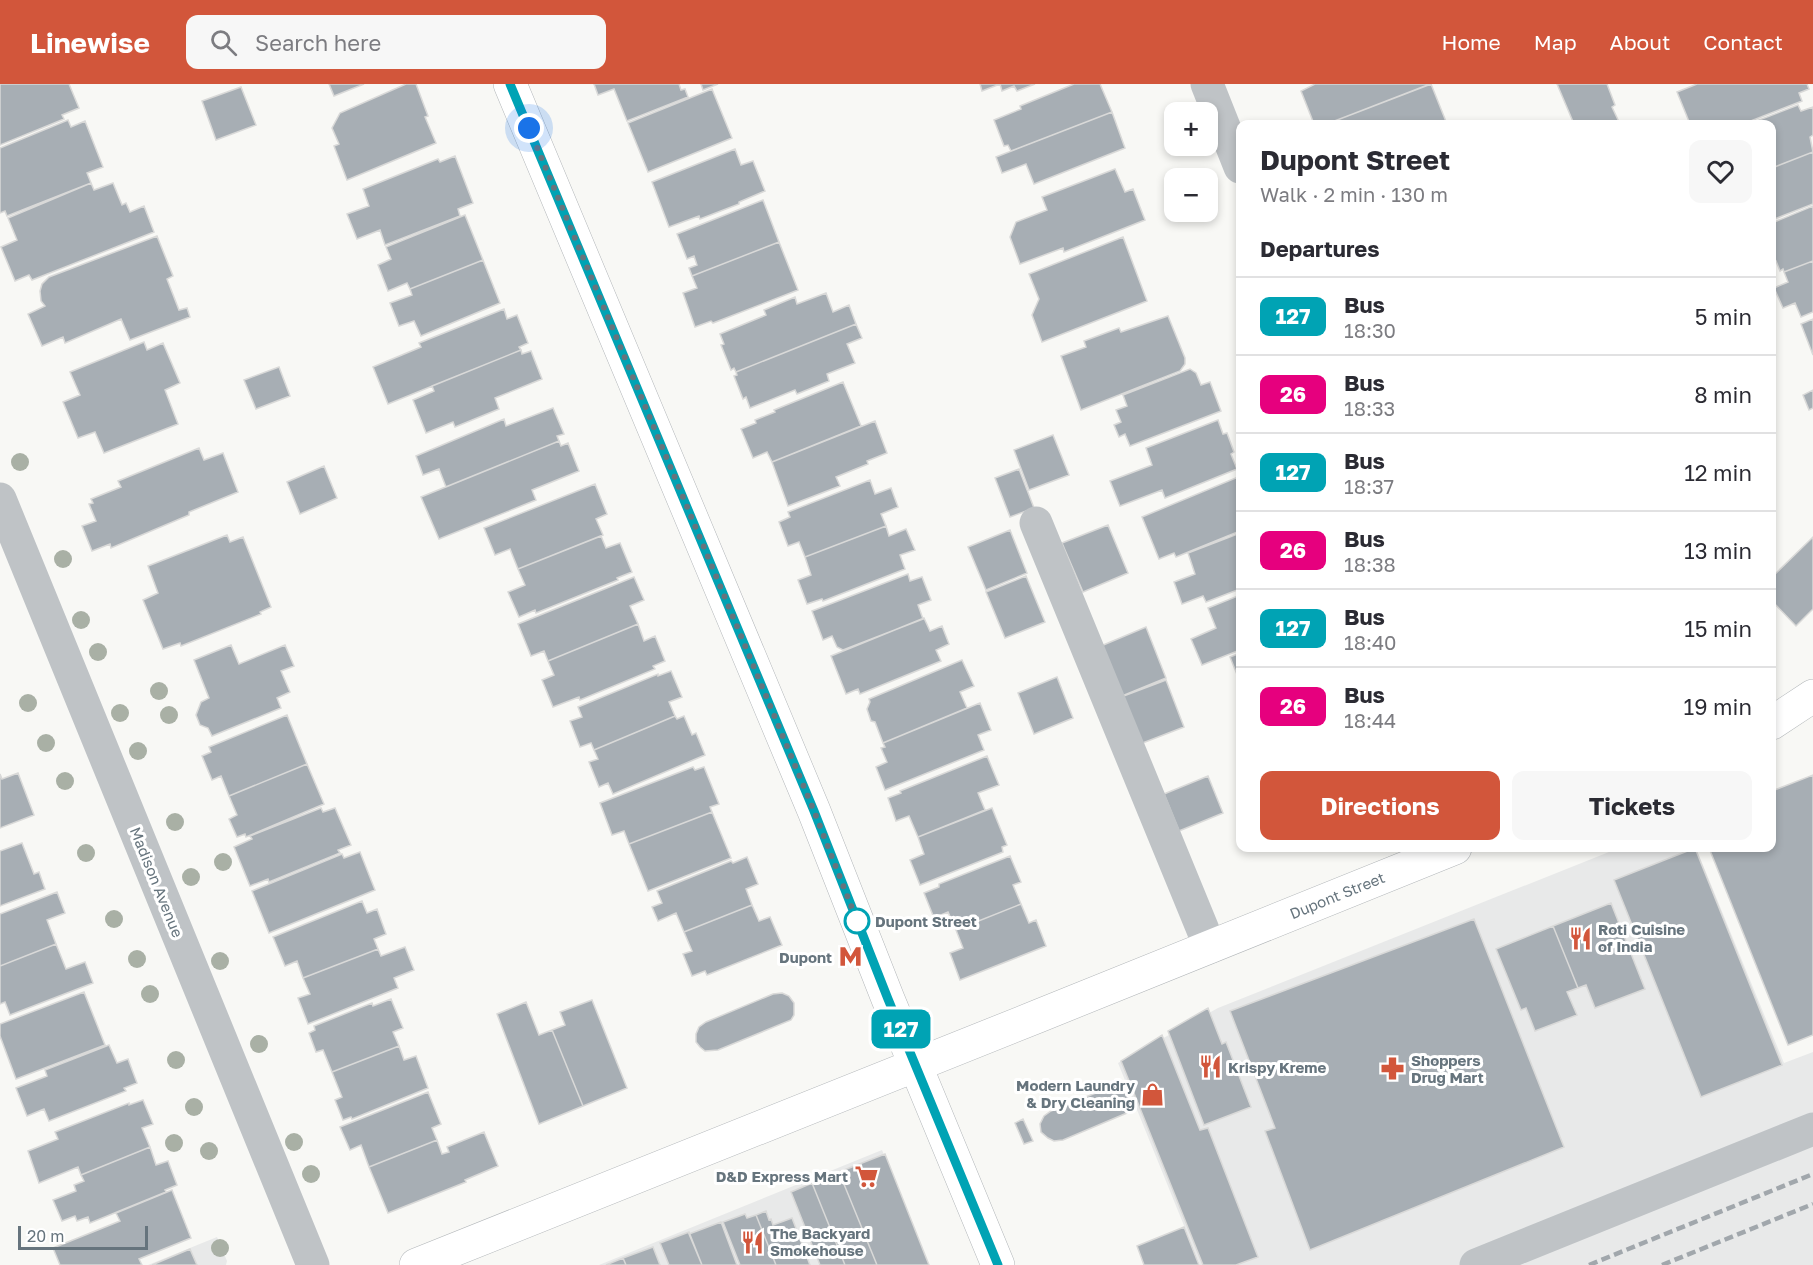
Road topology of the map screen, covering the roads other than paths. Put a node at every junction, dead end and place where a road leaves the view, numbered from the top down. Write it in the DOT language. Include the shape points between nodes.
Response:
graph roads {
  1 [pos="510,84"];
  2 [pos="1207,84"];
  3 [pos="1236,157"];
  4 [pos="0,500"];
  5 [pos="1036,523"];
  6 [pos="1813,696"];
  7 [pos="1776,720"];
  8 [pos="1445,852"];
  9 [pos="1210,946"];
  10 [pos="916,1065"];
  11 [pos="1813,1129"];
  12 [pos="313,1265"];
  13 [pos="416,1265"];
  14 [pos="998,1265"];
  15 [pos="1476,1265"];
  1 -- 10 [label="main road"];
  2 -- 3 [label="street"];
  4 -- 12 [label="street, Madison Avenue"];
  5 -- 9 [label="street"];
  6 -- 7 [label="main road"];
  8 -- 9 [label="main road, Dupont Street"];
  9 -- 10 [label="main road, Dupont Street"];
  10 -- 13 [label="main road, Dupont Street"];
  10 -- 14 [label="main road"];
  11 -- 15 [label="street"];
}
